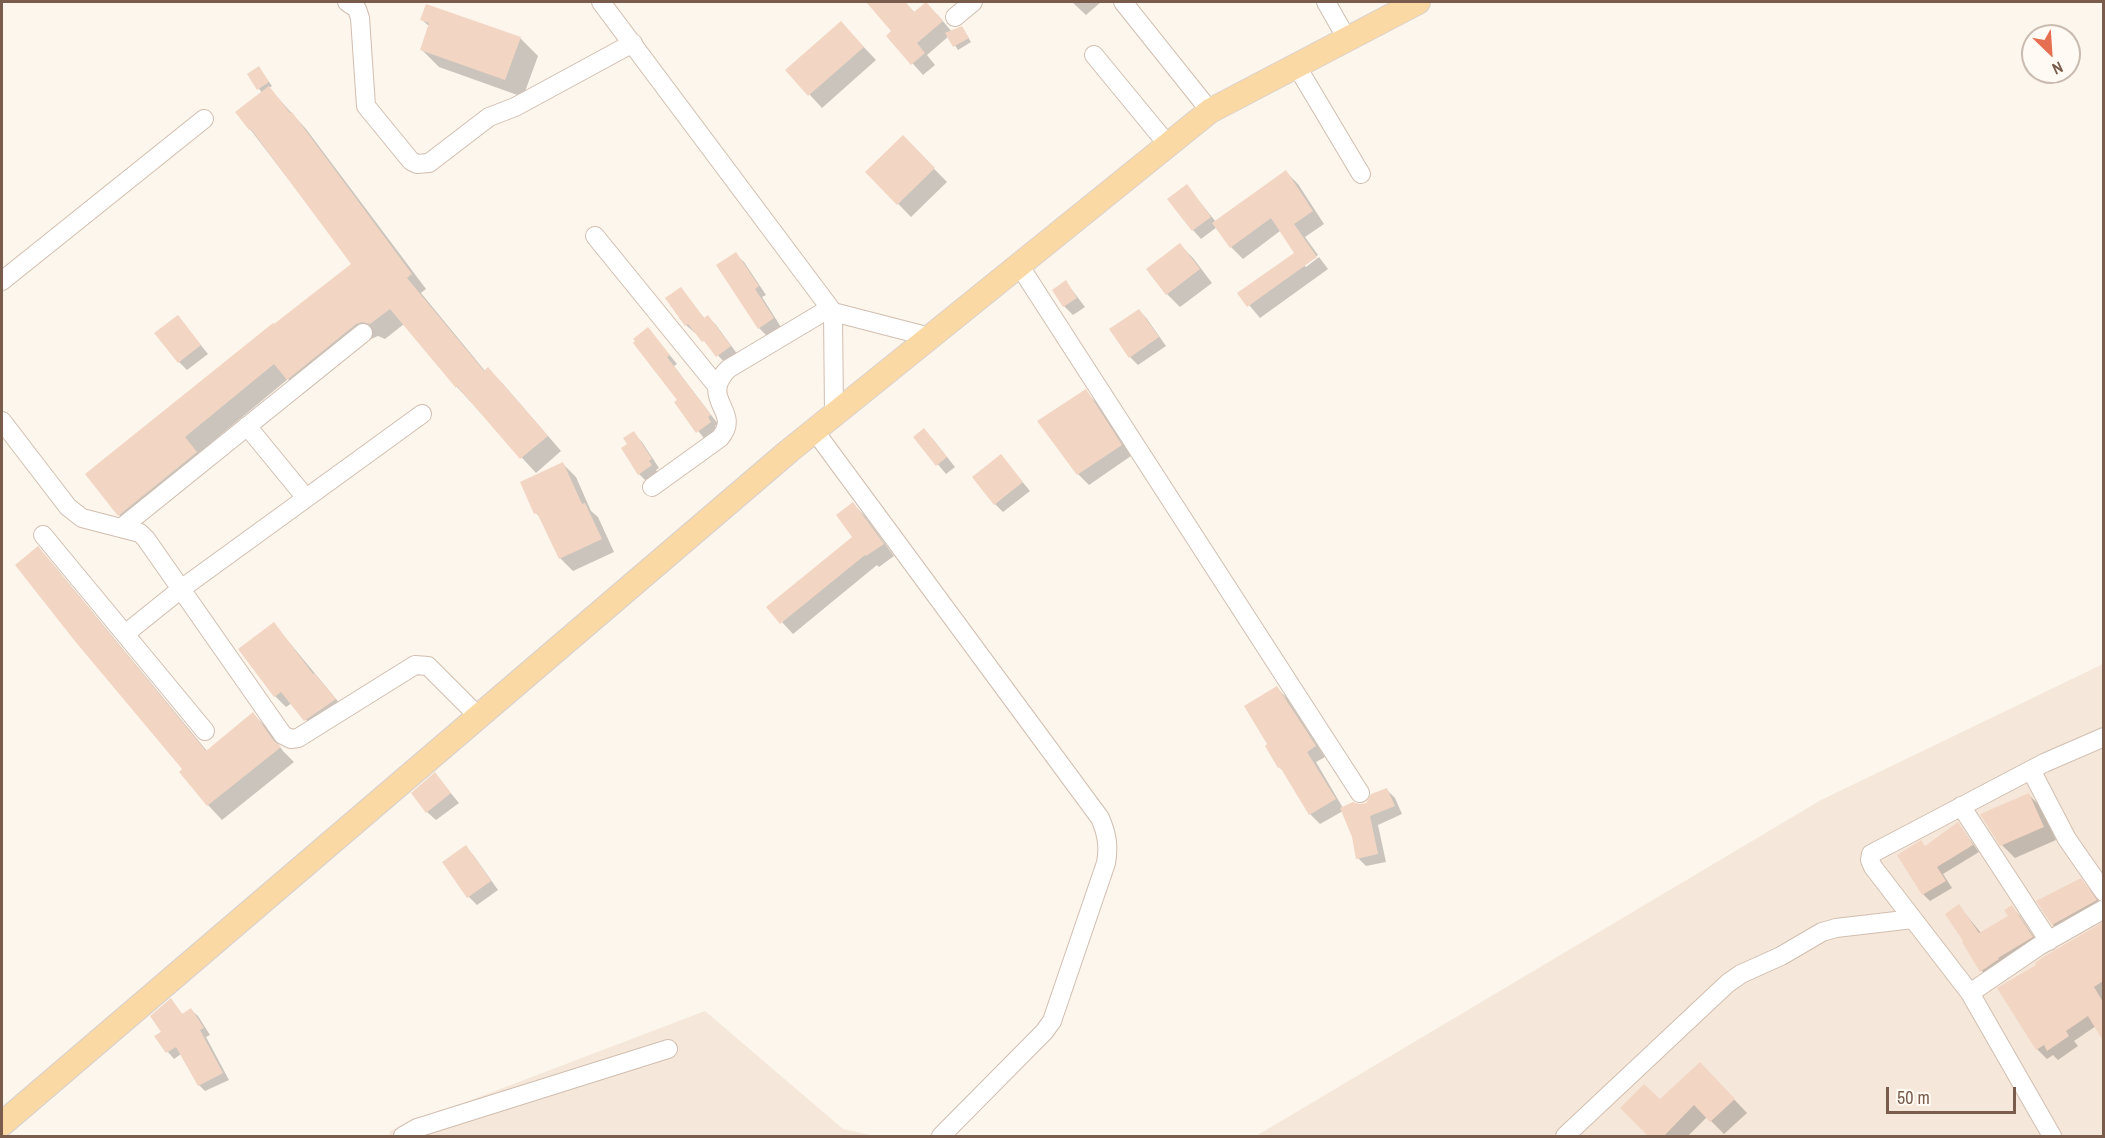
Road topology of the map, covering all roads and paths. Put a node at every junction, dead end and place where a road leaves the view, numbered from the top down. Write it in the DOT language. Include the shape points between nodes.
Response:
graph roads {
  1 [pos="347,2"];
  2 [pos="602,2"];
  3 [pos="973,2"];
  4 [pos="1123,2"];
  5 [pos="1326,2"];
  6 [pos="1410,3"];
  7 [pos="955,17"];
  8 [pos="1347,39"];
  9 [pos="633,43"];
  10 [pos="1094,55"];
  11 [pos="1296,66"];
  12 [pos="1210,111"];
  13 [pos="204,119"];
  14 [pos="1168,145"];
  15 [pos="1361,174"];
  16 [pos="595,236"];
  17 [pos="1019,265"];
  18 [pos="2,281"];
  19 [pos="832,310"];
  20 [pos="363,333"];
  21 [pos="930,337"];
  22 [pos="717,386"];
  23 [pos="422,414"];
  24 [pos="834,414"];
  25 [pos="2,421"];
  26 [pos="247,426"];
  27 [pos="814,430"];
  28 [pos="652,486"];
  29 [pos="306,498"];
  30 [pos="121,528"];
  31 [pos="43,535"];
  32 [pos="181,589"];
  33 [pos="125,634"];
  34 [pos="478,716"];
  35 [pos="205,731"];
  36 [pos="2103,737"];
  37 [pos="2031,770"];
  38 [pos="1360,793"];
  39 [pos="1961,806"];
  40 [pos="2103,892"];
  41 [pos="2103,909"];
  42 [pos="1913,919"];
  43 [pos="2049,941"];
  44 [pos="1970,993"];
  45 [pos="668,1049"];
  46 [pos="2,1124"];
  47 [pos="403,1137"];
  48 [pos="941,1137"];
  49 [pos="1565,1137"];
  50 [pos="2052,1137"];
  1 -- 9 [label="street" via="357,9 360,18 366,106 417,164 429,163 489,117"];
  2 -- 9 [label="street"];
  3 -- 7 [label="street"];
  4 -- 12 [label="street"];
  5 -- 8 [label="street"];
  6 -- 8 [label="main road"];
  8 -- 11 [label="main road"];
  9 -- 19 [label="street"];
  10 -- 14 [label="street"];
  11 -- 12 [label="main road"];
  11 -- 15 [label="street"];
  12 -- 14 [label="main road"];
  13 -- 18 [label="street"];
  14 -- 17 [label="main road"];
  16 -- 22 [label="street"];
  17 -- 21 [label="main road"];
  17 -- 38 [label="street"];
  19 -- 21 [label="street"];
  19 -- 22 [label="street" via="728,369"];
  19 -- 24 [label="street"];
  20 -- 26 [label="street"];
  21 -- 24 [label="main road"];
  22 -- 28 [label="street" via="727,417 725,431"];
  23 -- 29 [label="street"];
  24 -- 27 [label="main road"];
  25 -- 30 [label="street" via="68,507 82,518"];
  26 -- 29 [label="street"];
  26 -- 30 [label="street"];
  27 -- 34 [label="main road"];
  27 -- 48 [label="street" via="1100,818 1107,833 1106,863 1052,1021"];
  29 -- 32 [label="street"];
  30 -- 32 [label="street" via="146,538"];
  31 -- 33 [label="street"];
  32 -- 33 [label="street"];
  32 -- 34 [label="street" via="283,735 291,739 420,664 428,666"];
  33 -- 35 [label="street"];
  34 -- 46 [label="main road"];
  36 -- 37 [label="street"];
  37 -- 39 [label="street"];
  37 -- 40 [label="street" via="2067,839"];
  39 -- 42 [label="street" via="1871,854 1874,867"];
  39 -- 43 [label="street"];
  41 -- 43 [label="street"];
  42 -- 44 [label="street"];
  42 -- 49 [label="street" via="1836,927 1741,974"];
  43 -- 44 [label="street"];
  44 -- 50 [label="street"];
  45 -- 47 [label="street" via="417,1128"];
}
